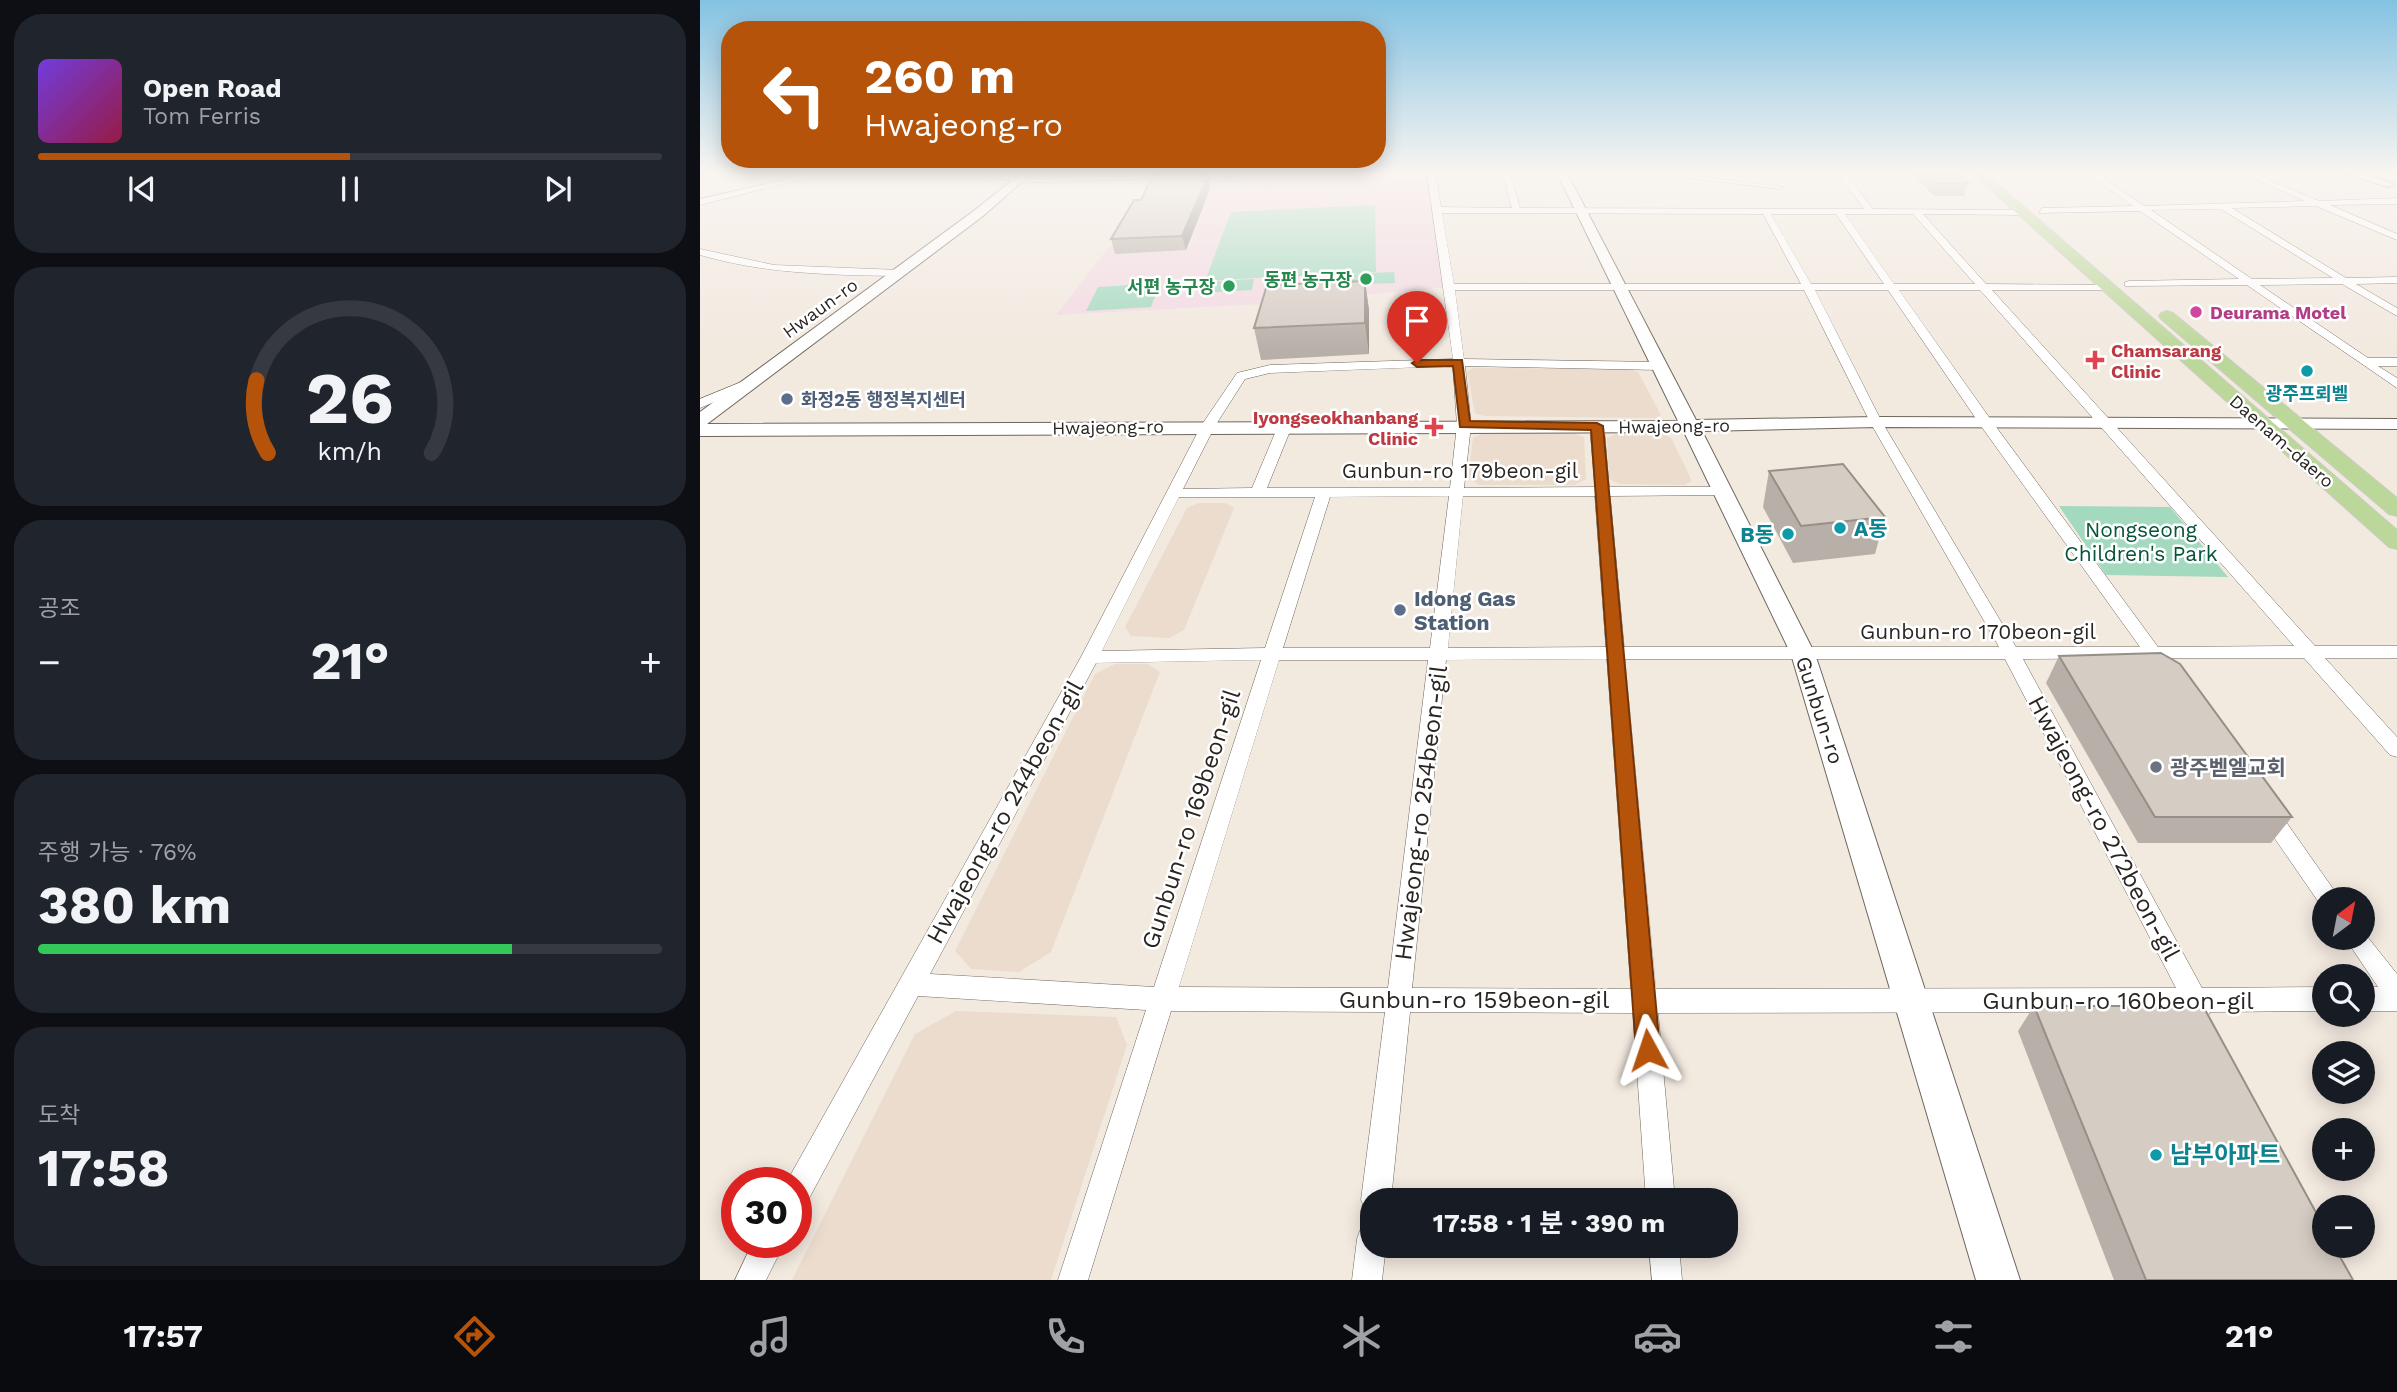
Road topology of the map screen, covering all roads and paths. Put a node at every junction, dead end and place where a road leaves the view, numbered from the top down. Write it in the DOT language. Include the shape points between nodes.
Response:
graph roads {
  1 [pos="951,233"];
  2 [pos="1440,233"];
  3 [pos="1591,233"];
  4 [pos="1778,233"];
  5 [pos="1854,233"];
  6 [pos="1935,233"];
  7 [pos="2046,233"];
  8 [pos="2068,233"];
  9 [pos="2176,233"];
  10 [pos="2267,233"];
  11 [pos="700,252"];
  12 [pos="899,273"];
  13 [pos="2397,280"];
  14 [pos="2345,281"];
  15 [pos="2248,282"];
  16 [pos="2129,284"];
  17 [pos="1618,286"];
  18 [pos="1449,287"];
  19 [pos="1808,287"];
  20 [pos="1893,287"];
  21 [pos="1983,287"];
  22 [pos="2108,288"];
  23 [pos="2397,313"];
  24 [pos="1458,362"];
  25 [pos="2364,362"];
  26 [pos="2397,362"];
  27 [pos="1660,366"];
  28 [pos="750,383"];
  29 [pos="2397,384"];
  30 [pos="700,404"];
  31 [pos="700,421"];
  32 [pos="1876,422"];
  33 [pos="1986,423"];
  34 [pos="2104,424"];
  35 [pos="2262,424"];
  36 [pos="2295,424"];
  37 [pos="2397,424"];
  38 [pos="1464,425"];
  39 [pos="1208,426"];
  40 [pos="1285,426"];
  41 [pos="1597,426"];
  42 [pos="1689,426"];
  43 [pos="812,429"];
  44 [pos="700,430"];
  45 [pos="1459,491"];
  46 [pos="1603,491"];
  47 [pos="1723,491"];
  48 [pos="1258,492"];
  49 [pos="1324,492"];
  50 [pos="1175,493"];
  51 [pos="2397,509"];
  52 [pos="2397,542"];
  53 [pos="2397,652"];
  54 [pos="2011,653"];
  55 [pos="2154,653"];
  56 [pos="2310,653"];
  57 [pos="1271,654"];
  58 [pos="1616,654"];
  59 [pos="1803,654"];
  60 [pos="1439,655"];
  61 [pos="1090,657"];
  62 [pos="2169,675"];
  63 [pos="2397,750"];
  64 [pos="2258,799"];
  65 [pos="2321,887"];
  66 [pos="2365,950"];
  67 [pos="910,984"];
  68 [pos="2397,996"];
  69 [pos="2375,998"];
  70 [pos="1161,999"];
  71 [pos="1399,999"];
  72 [pos="2312,999"];
  73 [pos="1644,1000"];
  74 [pos="2195,1000"];
  75 [pos="1913,1002"];
  76 [pos="2208,1024"];
  77 [pos="811,1167"];
  78 [pos="1377,1188"];
  79 [pos="1660,1188"];
  80 [pos="762,1258"];
  81 [pos="1370,1258"];
  82 [pos="1665,1258"];
  83 [pos="750,1280"];
  84 [pos="1073,1280"];
  85 [pos="1367,1280"];
  86 [pos="1667,1280"];
  87 [pos="1998,1280"];
  1 -- 12 [label="street, Hwaun-ro"];
  2 -- 18 [label="street, Hwajeong-ro 254beon-gil"];
  3 -- 17 [label="street, Gunbun-ro"];
  4 -- 19 [label="street, Hwajeong-ro 272beon-gil"];
  5 -- 20 [label="street"];
  6 -- 21 [label="street"];
  7 -- 22 [label="main road, Daenam-daero"];
  8 -- 16 [label="main road, Daenam-daero"];
  9 -- 15 [label="street"];
  10 -- 14 [label="street"];
  11 -- 12 [label="street" via="783,271"];
  12 -- 28 [label="street, Hwaun-ro"];
  13 -- 14 [label="street"];
  14 -- 15 [label="street"];
  14 -- 23 [label="street"];
  15 -- 16 [label="street"];
  15 -- 25 [label="street"];
  16 -- 36 [label="main road, Daenam-daero"];
  17 -- 18 [label="street"];
  17 -- 19 [label="street"];
  17 -- 27 [label="street, Gunbun-ro"];
  18 -- 24 [label="street, Hwajeong-ro 254beon-gil"];
  19 -- 20 [label="street"];
  19 -- 32 [label="street, Hwajeong-ro 272beon-gil"];
  20 -- 21 [label="street"];
  20 -- 33 [label="street"];
  21 -- 22 [label="street"];
  21 -- 34 [label="street"];
  22 -- 35 [label="main road, Daenam-daero"];
  24 -- 27 [label="street, Hwajeong-ro 244beon-gil"];
  24 -- 38 [label="street, Hwajeong-ro 254beon-gil"];
  24 -- 39 [label="street, Hwajeong-ro 244beon-gil" via="1248,373 1241,376"];
  25 -- 26 [label="street"];
  25 -- 29 [label="street"];
  27 -- 42 [label="street, Gunbun-ro"];
  28 -- 30 [label="street"];
  28 -- 31 [label="street, Hwaun-ro"];
  28 -- 43 [label="street" via="740,400 748,414"];
  32 -- 33 [label="street, Hwajeong-ro"];
  32 -- 42 [label="street, Hwajeong-ro"];
  32 -- 54 [label="street, Hwajeong-ro 272beon-gil"];
  33 -- 34 [label="street, Hwajeong-ro"];
  33 -- 55 [label="street"];
  34 -- 35 [label="street, Hwajeong-ro"];
  34 -- 56 [label="street"];
  35 -- 36 [label="street, Hwajeong-ro"];
  35 -- 52 [label="main road, Daenam-daero"];
  36 -- 37 [label="street, Hwajeong-ro"];
  36 -- 51 [label="main road, Daenam-daero"];
  38 -- 40 [label="street, Hwajeong-ro"];
  38 -- 41 [label="street, Hwajeong-ro"];
  38 -- 45 [label="street, Hwajeong-ro 254beon-gil"];
  39 -- 40 [label="street, Hwajeong-ro"];
  39 -- 43 [label="street, Hwajeong-ro"];
  39 -- 50 [label="street, Hwajeong-ro 244beon-gil"];
  40 -- 48 [label="street"];
  41 -- 42 [label="street, Hwajeong-ro"];
  41 -- 46 [label="street"];
  42 -- 47 [label="street, Gunbun-ro"];
  43 -- 44 [label="street, Hwajeong-ro"];
  45 -- 46 [label="street, Gunbun-ro 179beon-gil"];
  45 -- 49 [label="street, Gunbun-ro 179beon-gil"];
  45 -- 60 [label="street, Hwajeong-ro 254beon-gil"];
  46 -- 47 [label="street, Gunbun-ro 179beon-gil"];
  46 -- 58 [label="street"];
  47 -- 59 [label="street, Gunbun-ro"];
  48 -- 49 [label="street, Gunbun-ro 179beon-gil"];
  48 -- 50 [label="street, Gunbun-ro 179beon-gil"];
  49 -- 57 [label="street, Gunbun-ro 179beon-gil"];
  50 -- 61 [label="street, Hwajeong-ro 244beon-gil"];
  53 -- 56 [label="street, Gunbun-ro 170beon-gil"];
  54 -- 55 [label="street, Gunbun-ro 170beon-gil"];
  54 -- 59 [label="street, Gunbun-ro 170beon-gil"];
  54 -- 74 [label="street, Hwajeong-ro 272beon-gil"];
  55 -- 56 [label="street, Gunbun-ro 170beon-gil"];
  55 -- 62 [label="street"];
  56 -- 63 [label="street"];
  57 -- 60 [label="street, Gunbun-ro 169beon-gil"];
  57 -- 61 [label="street, Gunbun-ro 169beon-gil"];
  57 -- 70 [label="street, Gunbun-ro 169beon-gil"];
  58 -- 59 [label="street, Gunbun-ro 169beon-gil"];
  58 -- 60 [label="street, Gunbun-ro 169beon-gil"];
  58 -- 73 [label="street"];
  59 -- 75 [label="street, Gunbun-ro"];
  60 -- 71 [label="street, Hwajeong-ro 254beon-gil"];
  61 -- 67 [label="street, Hwajeong-ro 244beon-gil"];
  64 -- 65 [label="street"];
  66 -- 68 [label="street"];
  67 -- 70 [label="street, Gunbun-ro 159beon-gil"];
  67 -- 77 [label="street, Hwajeong-ro 244beon-gil"];
  68 -- 69 [label="street"];
  70 -- 71 [label="street, Gunbun-ro 159beon-gil"];
  70 -- 84 [label="street"];
  71 -- 73 [label="street, Gunbun-ro 159beon-gil"];
  71 -- 78 [label="street, Hwajeong-ro 254beon-gil"];
  72 -- 74 [label="street, Gunbun-ro 160beon-gil"];
  73 -- 75 [label="street, Gunbun-ro 159beon-gil"];
  73 -- 79 [label="street"];
  74 -- 75 [label="street, Gunbun-ro 160beon-gil"];
  74 -- 76 [label="street, Hwajeong-ro 272beon-gil"];
  75 -- 87 [label="street, Gunbun-ro"];
  80 -- 83 [label="street"];
  81 -- 85 [label="street"];
  82 -- 86 [label="street"];
}
